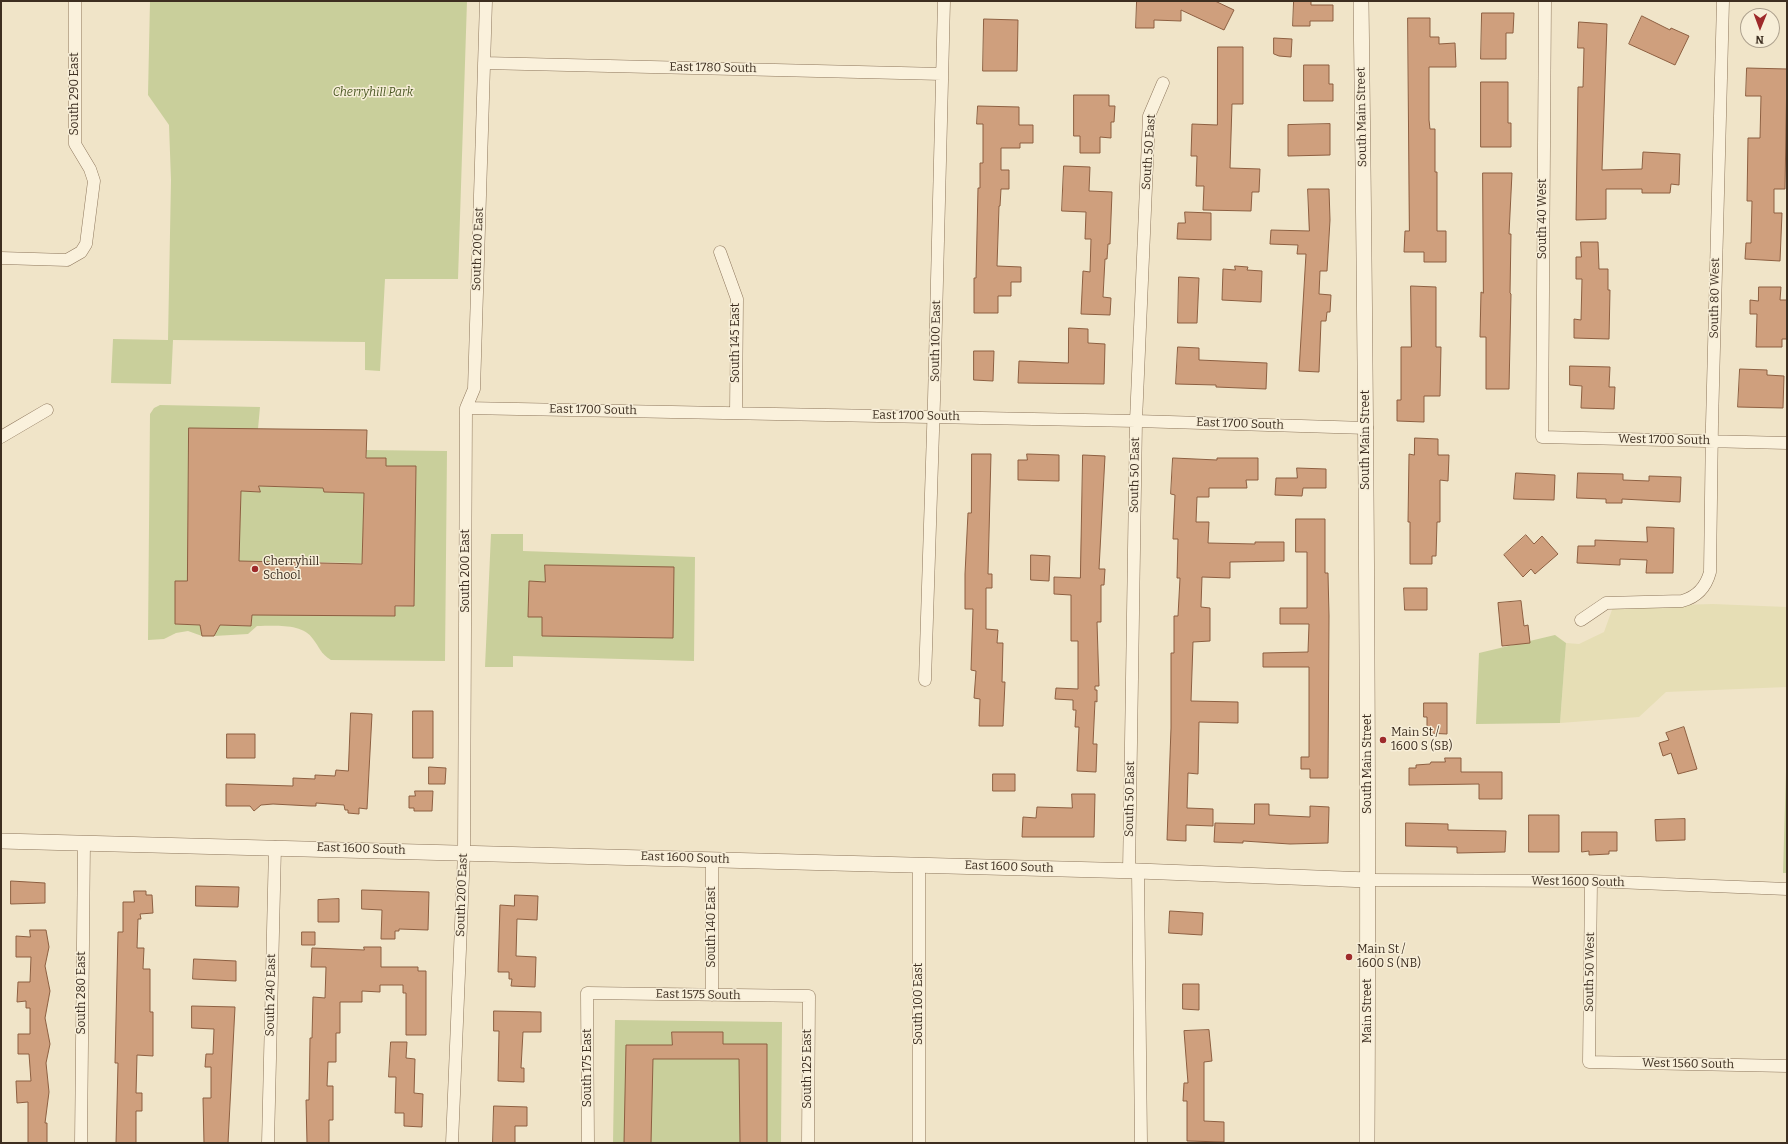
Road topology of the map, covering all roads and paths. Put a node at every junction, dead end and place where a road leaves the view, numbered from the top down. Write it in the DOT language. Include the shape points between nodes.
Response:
graph roads {
  1 [pos="74,1"];
  2 [pos="486,1"];
  3 [pos="944,1"];
  4 [pos="1361,1"];
  5 [pos="1545,1"];
  6 [pos="1723,1"];
  7 [pos="484,63"];
  8 [pos="942,74"];
  9 [pos="1163,83"];
  10 [pos="720,252"];
  11 [pos="1,258"];
  12 [pos="466,408"];
  13 [pos="47,410"];
  14 [pos="736,413"];
  15 [pos="934,417"];
  16 [pos="1136,421"];
  17 [pos="1366,428"];
  18 [pos="1,437"];
  19 [pos="1542,437"];
  20 [pos="1712,441"];
  21 [pos="1787,443"];
  22 [pos="1581,620"];
  23 [pos="925,680"];
  24 [pos="1,841"];
  25 [pos="84,843"];
  26 [pos="275,847"];
  27 [pos="464,852"];
  28 [pos="712,859"];
  29 [pos="919,865"];
  30 [pos="1134,871"];
  31 [pos="1368,880"];
  32 [pos="1591,881"];
  33 [pos="1787,889"];
  34 [pos="587,993"];
  35 [pos="712,995"];
  36 [pos="809,996"];
  37 [pos="1589,1062"];
  38 [pos="1787,1066"];
  39 [pos="81,1143"];
  40 [pos="268,1143"];
  41 [pos="452,1143"];
  42 [pos="588,1143"];
  43 [pos="808,1143"];
  44 [pos="919,1143"];
  45 [pos="1141,1143"];
  46 [pos="1367,1143"];
  1 -- 11 [label="street, South 290 East" via="75,144 94,181 88,238 81,252 67,260"];
  2 -- 7 [label="street, South 200 East"];
  3 -- 8 [label="street, South 100 East"];
  4 -- 17 [label="street, South Main Street"];
  5 -- 19 [label="street, South 40 West"];
  6 -- 20 [label="street, South 80 West"];
  7 -- 8 [label="street, East 1780 South"];
  7 -- 12 [label="street, South 200 East" via="474,389"];
  8 -- 15 [label="street, South 100 East"];
  9 -- 16 [label="street, South 50 East" via="1149,116"];
  10 -- 14 [label="street, South 145 East" via="737,299"];
  12 -- 14 [label="street, East 1700 South"];
  12 -- 27 [label="street, South 200 East"];
  13 -- 18 [label="street"];
  14 -- 15 [label="street, East 1700 South"];
  15 -- 16 [label="street, East 1700 South"];
  15 -- 23 [label="street, South 100 East"];
  16 -- 17 [label="street, East 1700 South"];
  16 -- 30 [label="street, South 50 East"];
  17 -- 31 [label="street, South Main Street"];
  19 -- 20 [label="street, West 1700 South"];
  20 -- 21 [label="street, West 1700 South"];
  20 -- 22 [label="street, South 80 West" via="1710,572 1705,586 1700,592 1682,601 1606,603"];
  24 -- 25 [label="street, East 1600 South"];
  25 -- 26 [label="street, East 1600 South"];
  25 -- 39 [label="street, South 280 East"];
  26 -- 27 [label="street, East 1600 South"];
  26 -- 40 [label="street, South 240 East"];
  27 -- 28 [label="street, East 1600 South"];
  27 -- 41 [label="street, South 200 East"];
  28 -- 29 [label="street, East 1600 South"];
  28 -- 35 [label="street, South 140 East"];
  29 -- 30 [label="street, East 1600 South"];
  29 -- 44 [label="street, South 100 East"];
  30 -- 31 [label="street, East 1600 South"];
  30 -- 45 [label="street, South 50 East"];
  31 -- 32 [label="street, West 1600 South"];
  31 -- 46 [label="street, Main Street"];
  32 -- 33 [label="street, West 1600 South"];
  32 -- 37 [label="street, South 50 West"];
  34 -- 35 [label="street, East 1575 South"];
  34 -- 42 [label="street, South 175 East"];
  35 -- 36 [label="street, East 1575 South"];
  36 -- 43 [label="street, South 125 East"];
  37 -- 38 [label="street, West 1560 South"];
}
